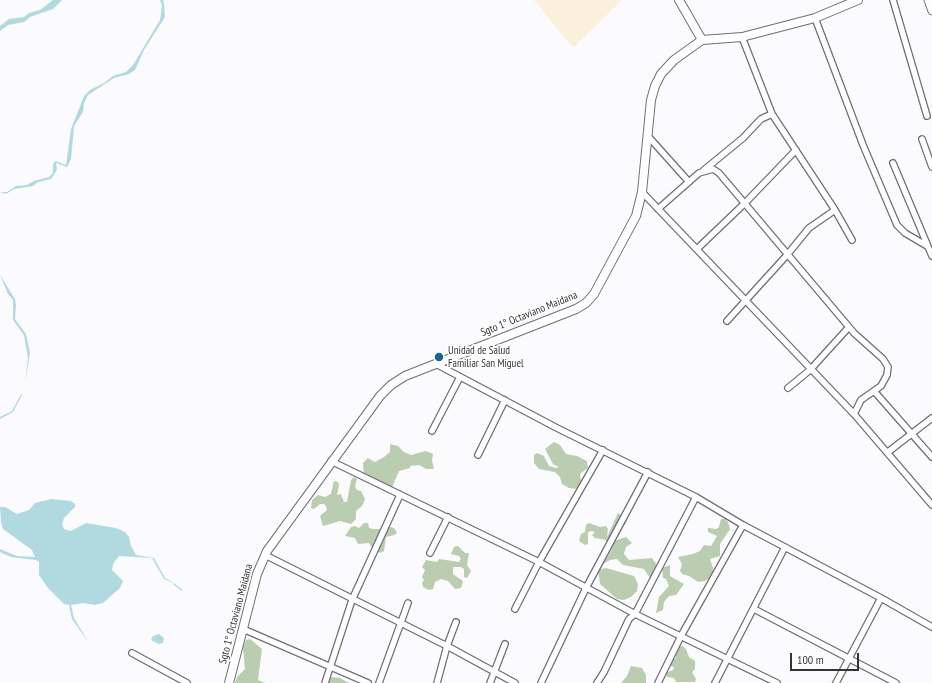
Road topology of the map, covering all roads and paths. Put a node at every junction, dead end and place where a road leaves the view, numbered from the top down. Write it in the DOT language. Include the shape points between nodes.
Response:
graph roads {
  1 [pos="679,0"];
  2 [pos="858,0"];
  3 [pos="893,0"];
  4 [pos="928,0"];
  5 [pos="932,11"];
  6 [pos="816,18"];
  7 [pos="742,37"];
  8 [pos="702,40"];
  9 [pos="772,114"];
  10 [pos="927,116"];
  11 [pos="647,135"];
  12 [pos="922,139"];
  13 [pos="796,150"];
  14 [pos="893,164"];
  15 [pos="932,167"];
  16 [pos="702,172"];
  17 [pos="689,182"];
  18 [pos="642,192"];
  19 [pos="745,203"];
  20 [pos="658,209"];
  21 [pos="835,210"];
  22 [pos="852,240"];
  23 [pos="927,246"];
  24 [pos="696,250"];
  25 [pos="787,255"];
  26 [pos="932,256"];
  27 [pos="745,300"];
  28 [pos="726,321"];
  29 [pos="849,327"];
  30 [pos="436,364"];
  31 [pos="810,370"];
  32 [pos="460,377"];
  33 [pos="788,388"];
  34 [pos="874,391"];
  35 [pos="505,400"];
  36 [pos="854,414"];
  37 [pos="932,418"];
  38 [pos="432,431"];
  39 [pos="911,434"];
  40 [pos="603,450"];
  41 [pos="888,452"];
  42 [pos="478,455"];
  43 [pos="932,457"];
  44 [pos="331,461"];
  45 [pos="648,472"];
  46 [pos="400,495"];
  47 [pos="696,497"];
  48 [pos="932,505"];
  49 [pos="448,517"];
  50 [pos="743,525"];
  51 [pos="785,547"];
  52 [pos="430,553"];
  53 [pos="265,555"];
  54 [pos="539,562"];
  55 [pos="586,588"];
  56 [pos="882,598"];
  57 [pos="352,600"];
  58 [pos="408,603"];
  59 [pos="515,609"];
  60 [pos="754,609"];
  61 [pos="635,614"];
  62 [pos="456,622"];
  63 [pos="399,623"];
  64 [pos="932,627"];
  65 [pos="243,629"];
  66 [pos="681,636"];
  67 [pos="505,644"];
  68 [pos="447,646"];
  69 [pos="132,653"];
  70 [pos="848,658"];
  71 [pos="726,659"];
  72 [pos="330,668"];
  73 [pos="494,672"];
  74 [pos="186,683"];
  75 [pos="229,683"];
  76 [pos="324,683"];
  77 [pos="368,683"];
  78 [pos="379,683"];
  79 [pos="437,683"];
  80 [pos="490,683"];
  81 [pos="515,683"];
  82 [pos="541,683"];
  83 [pos="597,683"];
  84 [pos="658,683"];
  85 [pos="715,683"];
  86 [pos="776,683"];
  87 [pos="836,683"];
  88 [pos="896,683"];
  1 -- 8 [label="main road"];
  2 -- 6 [label="main road"];
  3 -- 10 [label="street"];
  4 -- 5 [label="street"];
  6 -- 7 [label="main road"];
  6 -- 23 [label="street" via="863,145 897,225"];
  7 -- 8 [label="main road"];
  7 -- 9 [label="street"];
  8 -- 11 [label="main road, Sgto 1° Octaviano Maidana" via="674,60 661,74 651,100"];
  9 -- 13 [label="street"];
  9 -- 16 [label="street" via="761,119 743,138"];
  11 -- 17 [label="street"];
  11 -- 18 [label="main road, Sgto 1° Octaviano Maidana"];
  12 -- 15 [label="street"];
  13 -- 19 [label="street"];
  13 -- 21 [label="street"];
  14 -- 23 [label="street"];
  16 -- 17 [label="street"];
  16 -- 19 [label="street" via="713,169 719,173"];
  17 -- 20 [label="street"];
  18 -- 20 [label="street"];
  18 -- 30 [label="main road, Sgto 1° Octaviano Maidana" via="636,216 594,294 586,303"];
  19 -- 24 [label="street"];
  19 -- 25 [label="street"];
  20 -- 24 [label="street"];
  21 -- 22 [label="street"];
  21 -- 25 [label="street" via="809,228"];
  23 -- 26 [label="street"];
  24 -- 27 [label="street"];
  25 -- 27 [label="street"];
  25 -- 29 [label="street"];
  27 -- 28 [label="street"];
  27 -- 31 [label="street"];
  29 -- 31 [label="street"];
  29 -- 34 [label="street" via="883,359 888,367 881,386"];
  30 -- 32 [label="street"];
  30 -- 44 [label="main road, Sgto 1° Octaviano Maidana" via="405,376 391,385"];
  31 -- 33 [label="street"];
  31 -- 36 [label="street"];
  32 -- 35 [label="street"];
  32 -- 38 [label="street"];
  34 -- 36 [label="street" via="861,400"];
  34 -- 39 [label="street"];
  35 -- 40 [label="street"];
  35 -- 42 [label="street"];
  36 -- 41 [label="street"];
  37 -- 39 [label="street"];
  39 -- 41 [label="street"];
  39 -- 43 [label="street"];
  40 -- 45 [label="street"];
  40 -- 54 [label="street"];
  41 -- 48 [label="street"];
  44 -- 46 [label="street"];
  44 -- 53 [label="main road, Sgto 1° Octaviano Maidana"];
  45 -- 47 [label="street"];
  45 -- 55 [label="street"];
  46 -- 49 [label="street"];
  46 -- 57 [label="street"];
  47 -- 50 [label="street"];
  47 -- 61 [label="street"];
  49 -- 52 [label="street"];
  49 -- 54 [label="street"];
  50 -- 51 [label="street"];
  50 -- 66 [label="street"];
  51 -- 56 [label="street"];
  51 -- 60 [label="street"];
  53 -- 57 [label="street"];
  53 -- 65 [label="main road, Sgto 1° Octaviano Maidana" via="257,574"];
  54 -- 55 [label="street"];
  54 -- 59 [label="street"];
  55 -- 61 [label="street"];
  55 -- 82 [label="street"];
  56 -- 64 [label="street"];
  56 -- 70 [label="street"];
  57 -- 63 [label="street"];
  57 -- 72 [label="street"];
  58 -- 63 [label="street"];
  60 -- 70 [label="street"];
  60 -- 71 [label="street"];
  61 -- 66 [label="street"];
  61 -- 83 [label="street" via="629,619"];
  62 -- 68 [label="street"];
  63 -- 68 [label="street"];
  63 -- 78 [label="street"];
  65 -- 72 [label="street"];
  65 -- 75 [label="main road, Sgto 1° Octaviano Maidana"];
  66 -- 71 [label="street"];
  66 -- 84 [label="street"];
  67 -- 73 [label="street"];
  68 -- 73 [label="street"];
  68 -- 79 [label="street"];
  69 -- 74 [label="street"];
  70 -- 87 [label="street"];
  70 -- 88 [label="street"];
  71 -- 85 [label="street"];
  71 -- 86 [label="street"];
  72 -- 76 [label="street"];
  72 -- 77 [label="street"];
  73 -- 80 [label="street"];
  73 -- 81 [label="street"];
}
